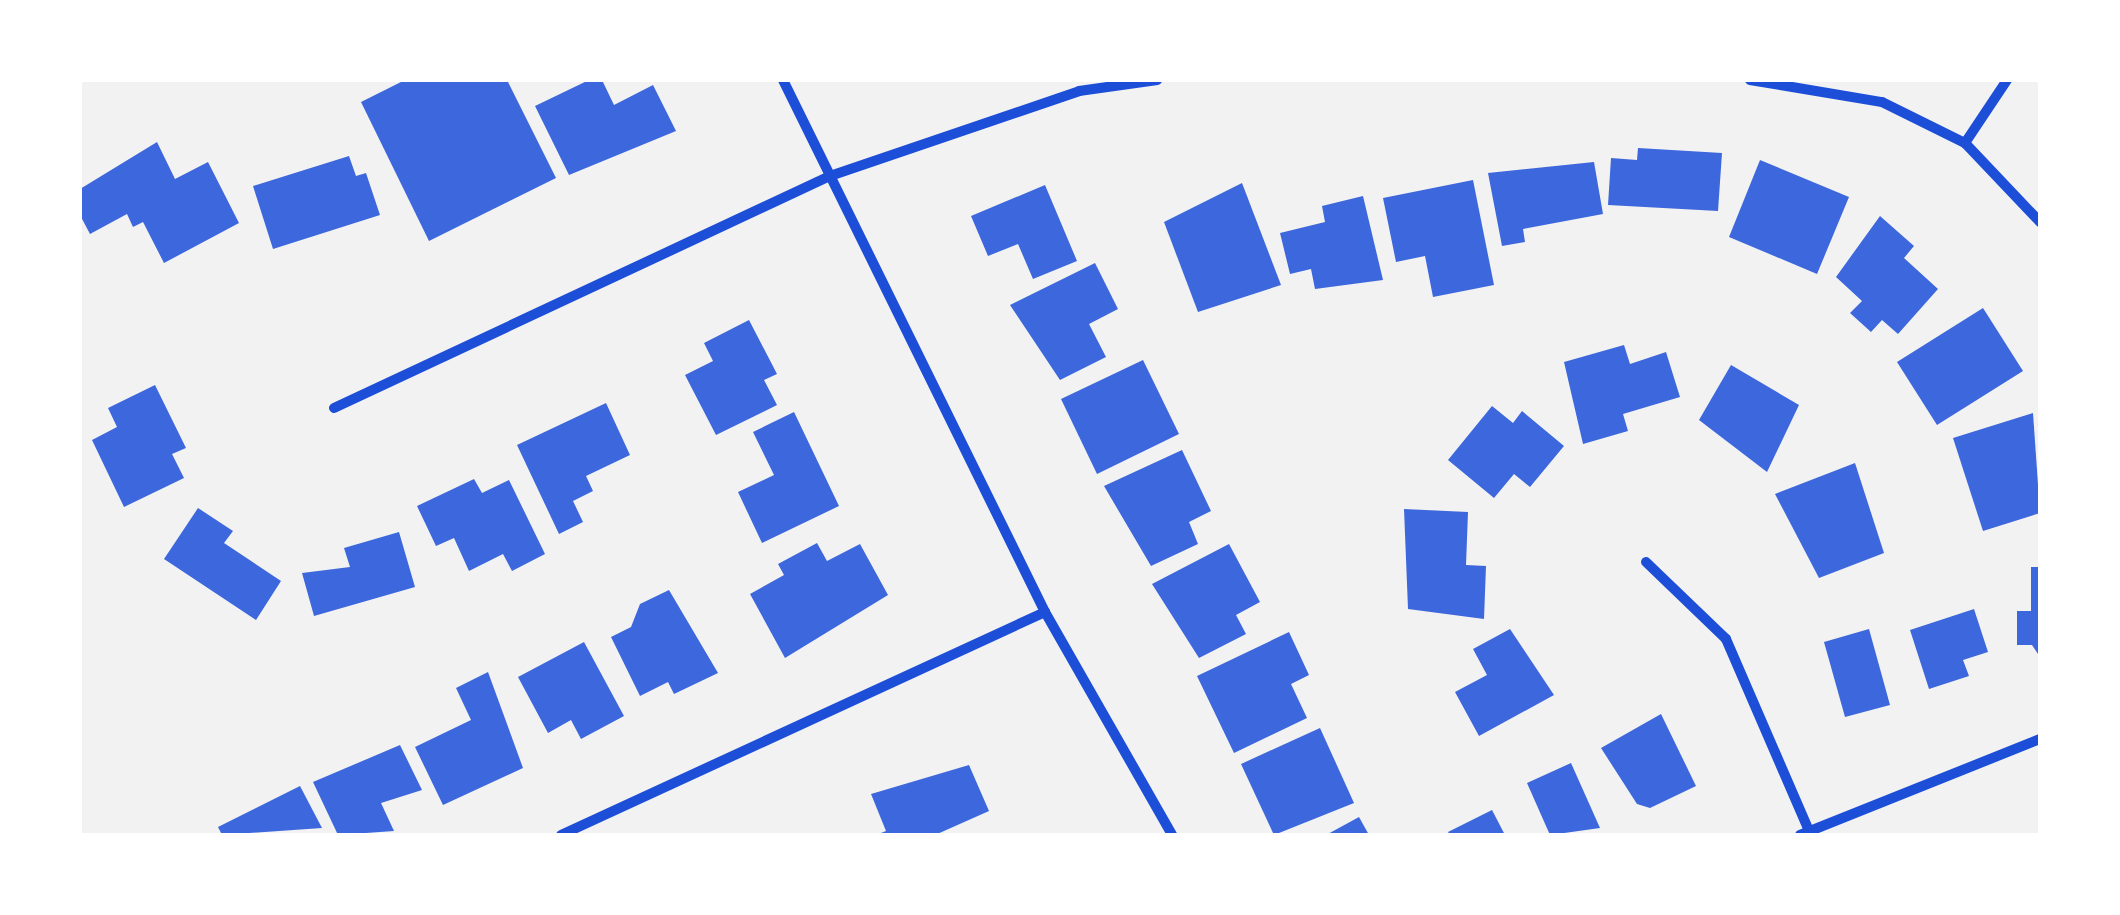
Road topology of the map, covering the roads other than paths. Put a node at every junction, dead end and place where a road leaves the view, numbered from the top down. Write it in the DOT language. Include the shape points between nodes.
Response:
graph roads {
  1 [pos="782,80"];
  2 [pos="1157,80"];
  3 [pos="1750,80"];
  4 [pos="2007,80"];
  5 [pos="1965,144"];
  6 [pos="830,176"];
  7 [pos="2040,222"];
  8 [pos="334,408"];
  9 [pos="1646,562"];
  10 [pos="1045,612"];
  11 [pos="2040,739"];
  12 [pos="577,831"];
  13 [pos="1804,833"];
  14 [pos="561,835"];
  15 [pos="1172,835"];
  1 -- 6 [label="street"];
  2 -- 6 [label="street" via="1079,91"];
  3 -- 5 [label="street" via="1882,102"];
  4 -- 5 [label="street"];
  5 -- 7 [label="street"];
  6 -- 8 [label="street"];
  6 -- 10 [label="street"];
  9 -- 13 [label="street" via="1726,639"];
  10 -- 12 [label="street"];
  10 -- 15 [label="street"];
  11 -- 13 [label="street"];
  12 -- 14 [label="street"];
}
